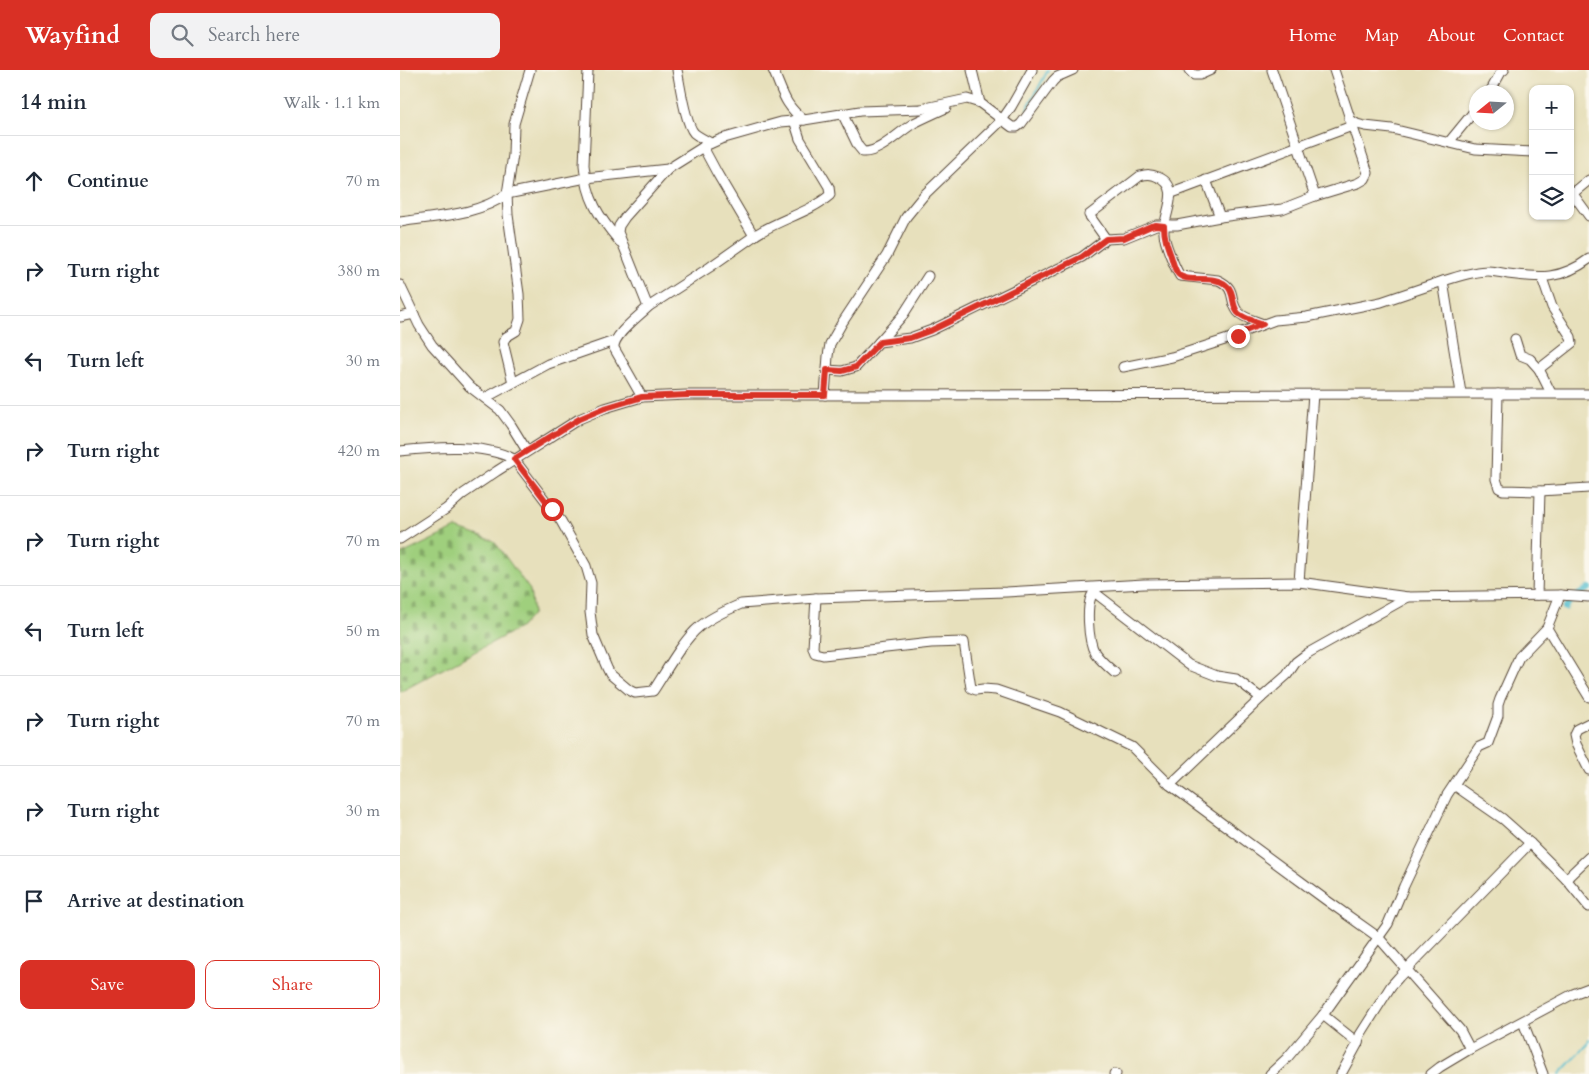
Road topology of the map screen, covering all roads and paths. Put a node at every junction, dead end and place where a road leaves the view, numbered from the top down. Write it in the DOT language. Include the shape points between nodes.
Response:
graph roads {
  1 [pos="530,70"];
  2 [pos="588,70"];
  3 [pos="677,70"];
  4 [pos="773,70"];
  5 [pos="972,70"];
  6 [pos="1032,70"];
  7 [pos="1073,70"];
  8 [pos="1189,70"];
  9 [pos="1211,70"];
  10 [pos="1272,70"];
  11 [pos="1334,70"];
  12 [pos="1504,70"];
  13 [pos="1494,85"];
  14 [pos="967,99"];
  15 [pos="980,103"];
  16 [pos="842,113"];
  17 [pos="1469,118"];
  18 [pos="794,120"];
  19 [pos="804,120"];
  20 [pos="1002,120"];
  21 [pos="1350,122"];
  22 [pos="1365,126"];
  23 [pos="1356,139"];
  24 [pos="1450,142"];
  25 [pos="707,145"];
  26 [pos="1298,145"];
  27 [pos="1529,152"];
  28 [pos="668,169"];
  29 [pos="586,178"];
  30 [pos="1206,180"];
  31 [pos="1589,180"];
  32 [pos="1574,190"];
  33 [pos="1172,193"];
  34 [pos="506,194"];
  35 [pos="1315,196"];
  36 [pos="1574,196"];
  37 [pos="1589,216"];
  38 [pos="1220,217"];
  39 [pos="400,222"];
  40 [pos="1164,226"];
  41 [pos="754,236"];
  42 [pos="1106,239"];
  43 [pos="623,245"];
  44 [pos="1589,259"];
  45 [pos="928,276"];
  46 [pos="1542,278"];
  47 [pos="1443,281"];
  48 [pos="400,285"];
  49 [pos="648,307"];
  50 [pos="414,314"];
  51 [pos="400,317"];
  52 [pos="1263,324"];
  53 [pos="1515,339"];
  54 [pos="614,342"];
  55 [pos="880,342"];
  56 [pos="1123,367"];
  57 [pos="1539,369"];
  58 [pos="827,370"];
  59 [pos="513,383"];
  60 [pos="1551,393"];
  61 [pos="1312,394"];
  62 [pos="1461,394"];
  63 [pos="1498,394"];
  64 [pos="1589,394"];
  65 [pos="825,395"];
  66 [pos="642,397"];
  67 [pos="485,398"];
  68 [pos="400,451"];
  69 [pos="527,451"];
  70 [pos="514,459"];
  71 [pos="1589,488"];
  72 [pos="1540,491"];
  73 [pos="400,539"];
  74 [pos="1299,582"];
  75 [pos="1094,590"];
  76 [pos="1537,595"];
  77 [pos="1560,595"];
  78 [pos="1582,596"];
  79 [pos="1408,597"];
  80 [pos="816,598"];
  81 [pos="1547,628"];
  82 [pos="1115,673"];
  83 [pos="1589,697"];
  84 [pos="1261,698"];
  85 [pos="1589,723"];
  86 [pos="1589,770"];
  87 [pos="1170,785"];
  88 [pos="1454,785"];
  89 [pos="1530,843"];
  90 [pos="1589,857"];
  91 [pos="1566,879"];
  92 [pos="1589,907"];
  93 [pos="1378,937"];
  94 [pos="1406,970"];
  95 [pos="1589,988"];
  96 [pos="1323,1014"];
  97 [pos="1522,1022"];
  98 [pos="1358,1043"];
  99 [pos="1470,1049"];
  100 [pos="1270,1074"];
  101 [pos="1341,1074"];
  102 [pos="1431,1074"];
  103 [pos="1543,1074"];
  1 -- 34 [label="street" via="514,124 513,155"];
  2 -- 29 [label="street"];
  3 -- 25 [label="street" via="686,115 692,130"];
  4 -- 19 [label="street" via="788,105"];
  5 -- 15 [label="street"];
  6 -- 20 [label="street"];
  7 -- 20 [label="street" via="1053,81 1017,127"];
  8 -- 9 [label="street" via="1200,75"];
  10 -- 26 [label="street"];
  11 -- 21 [label="street"];
  12 -- 13 [label="street"];
  14 -- 15 [label="street"];
  14 -- 16 [label="street" via="916,110"];
  14 -- 16 [label="street" via="914,123 867,153 858,146"];
  15 -- 20 [label="street"];
  16 -- 19 [label="street"];
  17 -- 24 [label="street"];
  18 -- 19 [label="street"];
  18 -- 25 [label="street" via="764,126"];
  18 -- 41 [label="street" via="800,139 829,186 830,195"];
  20 -- 58 [label="street" via="911,209 887,255 835,334 830,344"];
  21 -- 22 [label="street"];
  21 -- 23 [label="street"];
  21 -- 26 [label="street"];
  22 -- 23 [label="street"];
  22 -- 24 [label="street"];
  23 -- 35 [label="street" via="1368,173 1365,179"];
  24 -- 27 [label="street" via="1475,149"];
  25 -- 28 [label="street"];
  25 -- 41 [label="street" via="717,173"];
  26 -- 30 [label="street"];
  26 -- 35 [label="street"];
  28 -- 29 [label="street"];
  28 -- 43 [label="street" via="624,217 618,232"];
  29 -- 34 [label="street"];
  29 -- 43 [label="street" via="596,210"];
  30 -- 33 [label="street"];
  30 -- 38 [label="street"];
  31 -- 32 [label="street"];
  33 -- 40 [label="street"];
  33 -- 42 [label="street" via="1170,185 1160,178 1147,174 1140,176 1088,215"];
  34 -- 39 [label="street" via="472,210"];
  34 -- 59 [label="street" via="520,313 516,331 502,342"];
  35 -- 38 [label="street" via="1282,209"];
  36 -- 37 [label="street"];
  38 -- 40 [label="street"];
  40 -- 42 [label="street" via="1151,226 1124,238"];
  40 -- 52 [label="street" via="1164,235 1180,276 1224,283 1229,286 1240,315"];
  41 -- 49 [label="street"];
  42 -- 55 [label="street" via="1082,257 932,330 910,338"];
  43 -- 49 [label="street"];
  44 -- 46 [label="street" via="1555,276"];
  45 -- 55 [label="street" via="903,315"];
  46 -- 47 [label="street" via="1489,271"];
  46 -- 57 [label="street" via="1551,304 1572,344"];
  47 -- 52 [label="street" via="1381,302"];
  47 -- 62 [label="street"];
  48 -- 50 [label="street"];
  49 -- 54 [label="street"];
  50 -- 51 [label="street"];
  50 -- 67 [label="street" via="440,354 470,387"];
  52 -- 56 [label="street" via="1234,338 1172,357"];
  53 -- 57 [label="street" via="1520,354"];
  54 -- 59 [label="street" via="553,362"];
  54 -- 66 [label="street" via="616,353"];
  55 -- 58 [label="street" via="856,367 842,371"];
  57 -- 60 [label="street"];
  58 -- 65 [label="street"];
  59 -- 67 [label="street"];
  60 -- 63 [label="street"];
  60 -- 64 [label="street"];
  61 -- 62 [label="street"];
  61 -- 65 [label="street"];
  61 -- 74 [label="street"];
  62 -- 63 [label="street"];
  63 -- 72 [label="street" via="1497,486 1503,490"];
  65 -- 66 [label="street"];
  66 -- 69 [label="street" via="579,419"];
  67 -- 69 [label="street" via="506,417"];
  68 -- 70 [label="street" via="477,448"];
  69 -- 70 [label="street"];
  70 -- 73 [label="street"];
  70 -- 80 [label="street" via="561,521 586,566 591,583 590,612 594,640 610,674 635,693 653,691 689,637 700,626 730,609 741,604"];
  71 -- 72 [label="street"];
  72 -- 76 [label="street"];
  74 -- 75 [label="street" via="1144,584"];
  74 -- 79 [label="street"];
  75 -- 80 [label="street"];
  75 -- 82 [label="street" via="1088,607 1093,647"];
  75 -- 84 [label="street" via="1189,664 1217,676 1236,679"];
  76 -- 77 [label="street"];
  76 -- 79 [label="street"];
  77 -- 78 [label="street"];
  77 -- 81 [label="street"];
  79 -- 84 [label="street" via="1308,653"];
  80 -- 87 [label="street" via="815,653 823,655 964,642 971,688 1011,694 1060,712 1115,738 1132,747"];
  81 -- 83 [label="street"];
  81 -- 88 [label="street" via="1519,656 1500,698 1498,716 1488,743 1479,747"];
  84 -- 87 [label="street"];
  85 -- 86 [label="street" via="1574,735"];
  87 -- 93 [label="street"];
  88 -- 89 [label="street" via="1496,813"];
  88 -- 93 [label="street" via="1388,924"];
  89 -- 91 [label="street"];
  89 -- 94 [label="street"];
  90 -- 91 [label="street"];
  91 -- 92 [label="street"];
  93 -- 94 [label="street"];
  93 -- 96 [label="street"];
  94 -- 98 [label="street" via="1391,986"];
  94 -- 99 [label="street" via="1460,1030"];
  95 -- 97 [label="street"];
  96 -- 98 [label="street"];
  96 -- 100 [label="street"];
  97 -- 99 [label="street"];
  97 -- 103 [label="street"];
  98 -- 101 [label="street"];
  99 -- 102 [label="street"];
}
